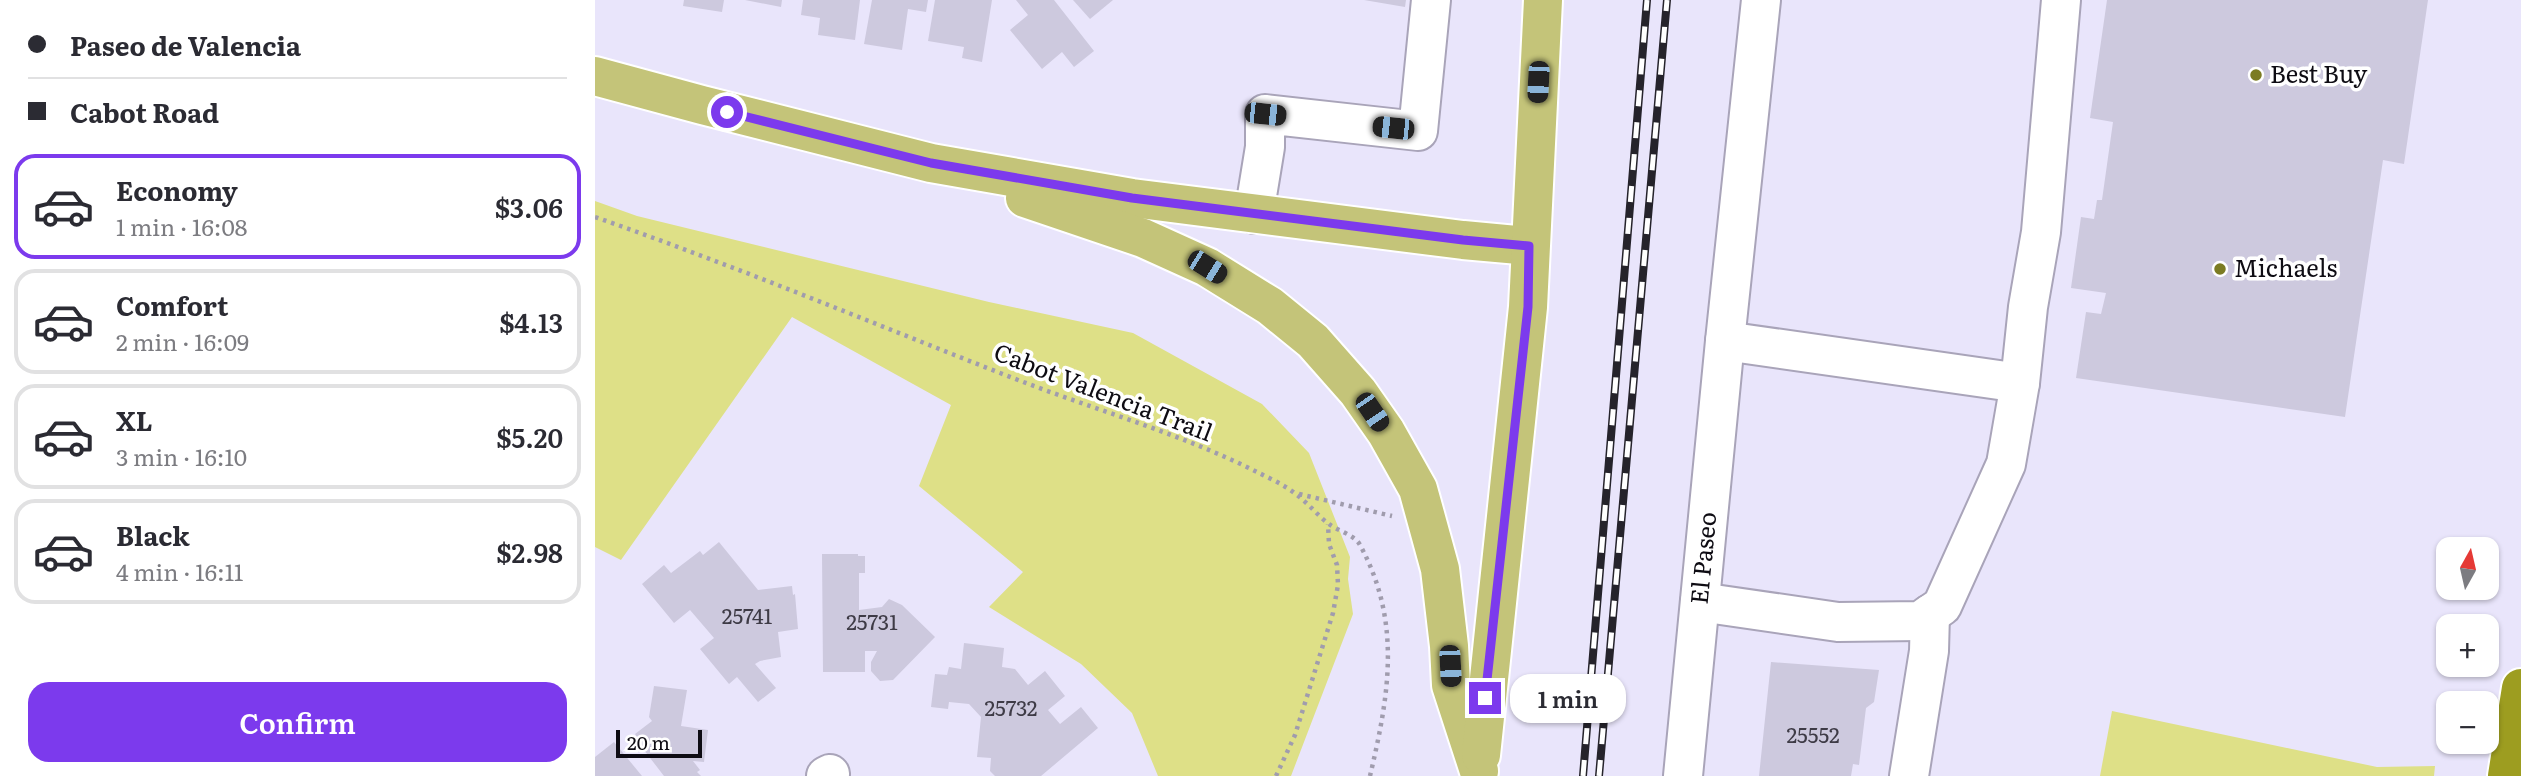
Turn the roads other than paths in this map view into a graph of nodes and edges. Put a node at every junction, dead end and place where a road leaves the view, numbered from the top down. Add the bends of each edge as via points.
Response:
1 (1431, 0) edge
2 (1543, 0) edge
3 (1761, 0) edge
4 (2061, 0) edge
5 (595, 76) edge
6 (931, 163) junction
7 (1254, 214) junction
8 (1529, 246) junction
9 (1724, 341) junction
10 (2019, 383) junction
11 (1700, 602) junction
12 (1930, 614) junction
13 (2521, 688) edge
14 (1479, 774) edge
15 (1683, 776) edge
16 (1909, 776) edge
17 (2507, 776) edge

1 - 7 street via 1418,131 1265,114 1265,147
2 - 8 main road
3 - 9 street, El Paseo
4 - 10 street via 2041,232
5 - 6 main road
6 - 7 main road
6 - 14 main road via 1143,238 1207,267 1270,306 1313,341 1358,392 1418,489 1440,569 1451,685
7 - 8 main road
8 - 14 main road via 1528,307
9 - 10 street
9 - 11 street, El Paseo
10 - 12 street via 2006,464 1942,606
11 - 12 street via 1838,622 1920,621
11 - 15 street, El Paseo
12 - 16 street via 1929,651
13 - 17 highway

